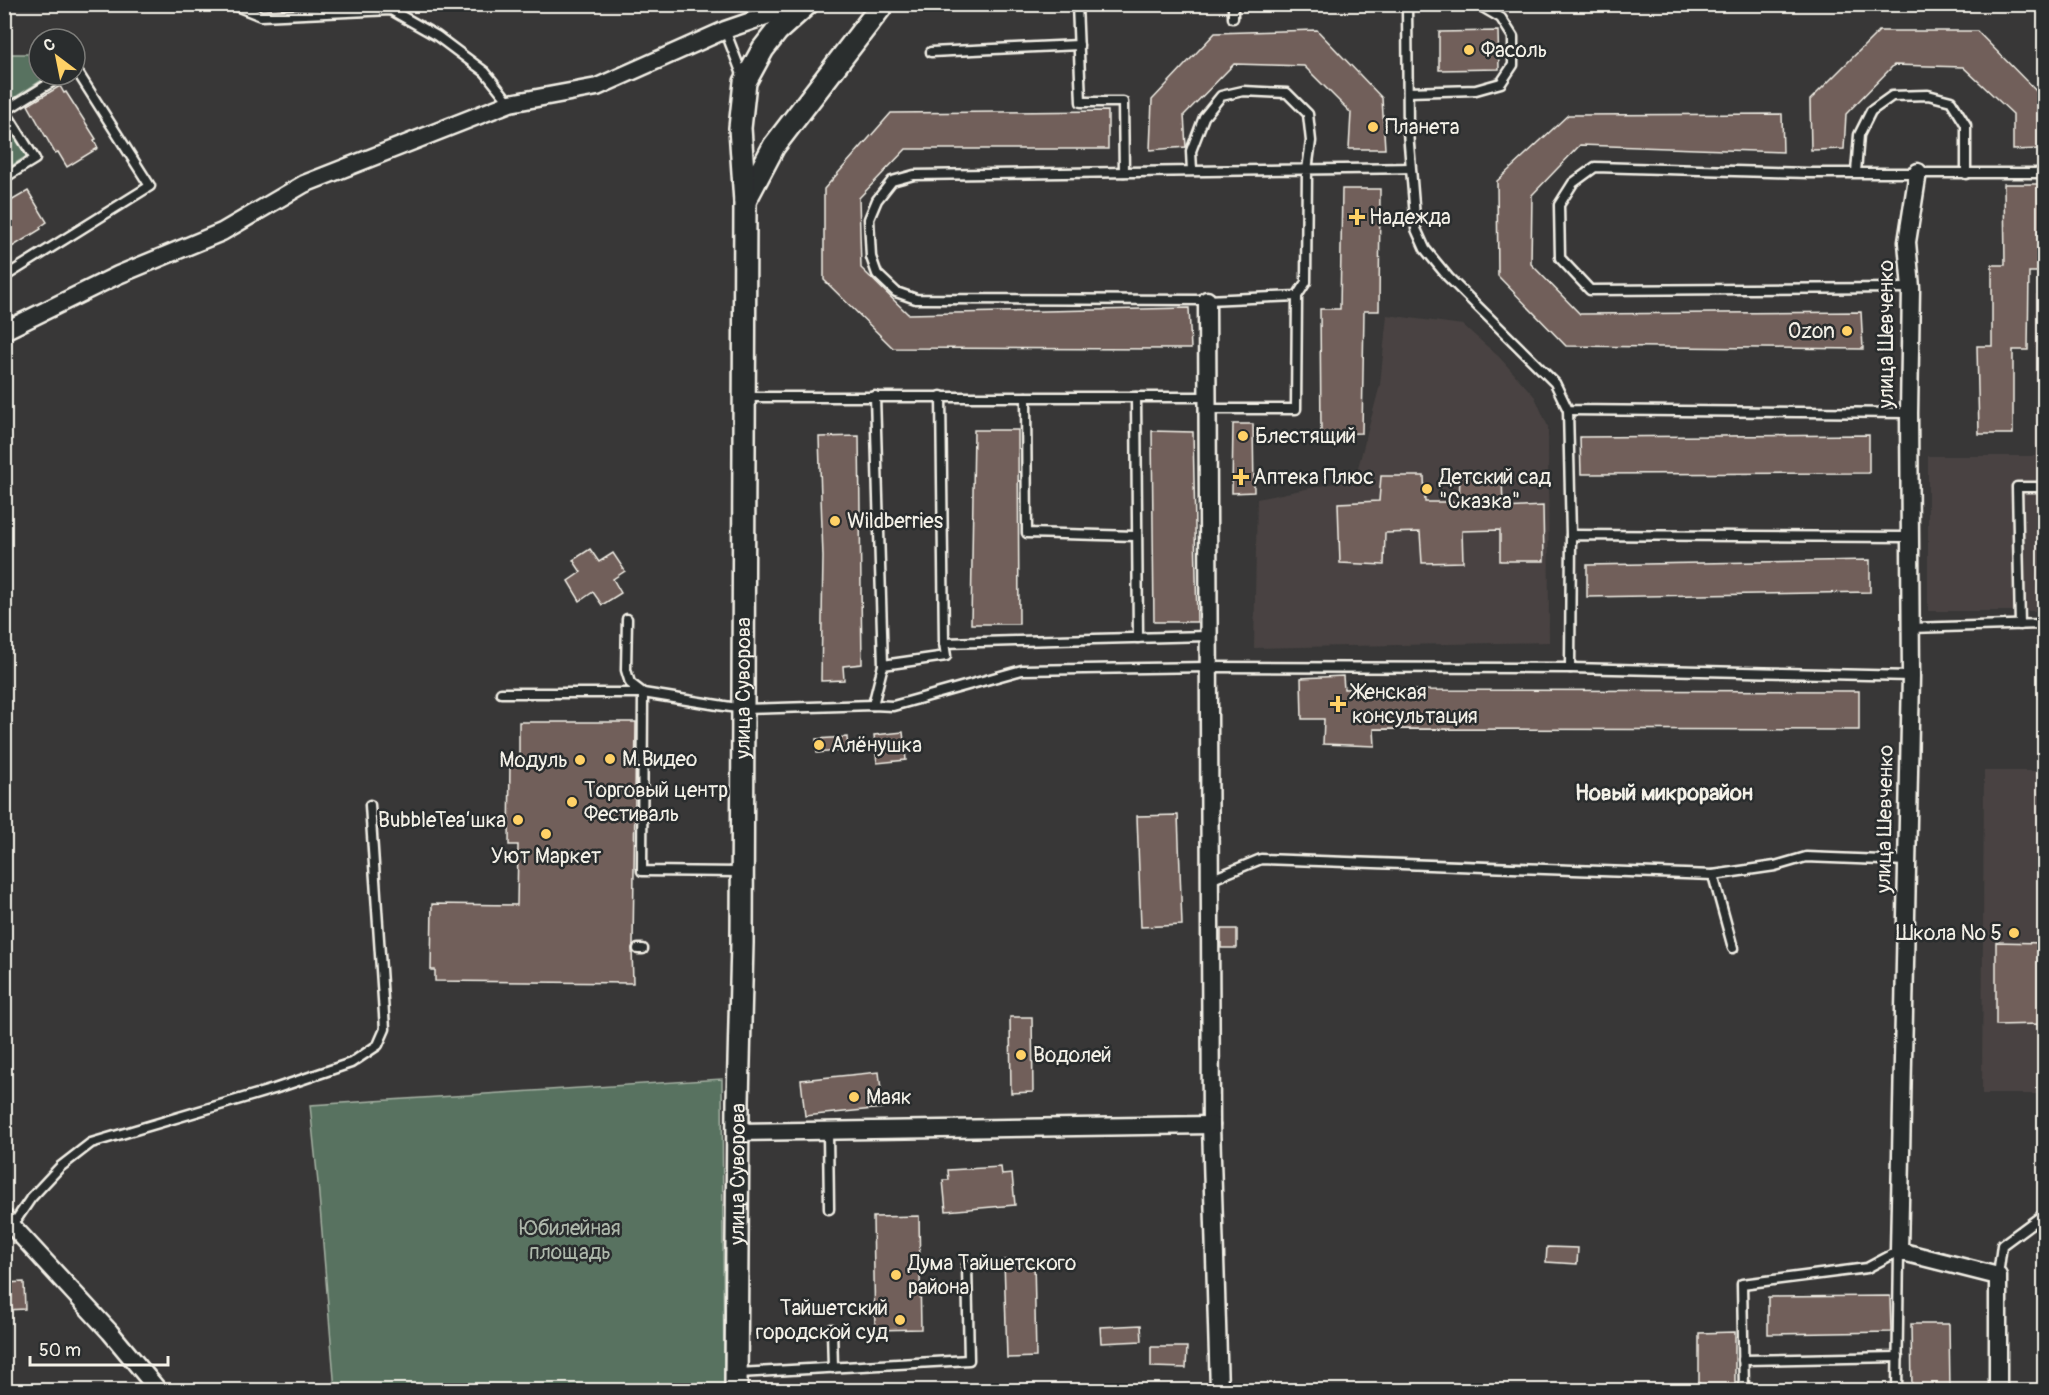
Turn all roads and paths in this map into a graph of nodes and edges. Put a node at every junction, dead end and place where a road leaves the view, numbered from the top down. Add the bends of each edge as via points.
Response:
1 (231, 4) edge
2 (801, 4) edge
3 (807, 4) edge
4 (883, 4) edge
5 (1077, 4) edge
6 (1233, 4) edge
7 (1407, 4) edge
8 (1478, 4) edge
9 (1233, 18) dead end
10 (725, 30) junction
11 (1079, 45) junction
12 (932, 52) dead end
13 (745, 82) junction
14 (44, 87) edge
15 (87, 87) edge
16 (1408, 92) junction
17 (510, 104) junction
18 (1410, 168) junction
19 (1306, 170) junction
20 (1192, 171) junction
21 (1124, 172) junction
22 (1856, 172) junction
23 (1918, 172) junction
24 (2044, 173) edge
25 (1966, 174) junction
26 (4, 178) edge
27 (745, 202) junction
28 (4, 277) edge
29 (1911, 288) junction
30 (1297, 296) junction
31 (1207, 300) junction
32 (4, 331) edge
33 (875, 396) junction
34 (941, 396) junction
35 (744, 397) junction
36 (1026, 397) junction
37 (1136, 397) junction
38 (1207, 403) junction
39 (1568, 410) junction
40 (1909, 413) junction
41 (2044, 488) edge
42 (1571, 535) junction
43 (1136, 536) junction
44 (1909, 537) junction
45 (627, 619) dead end
46 (2044, 624) edge
47 (2020, 625) junction
48 (1910, 628) junction
49 (1207, 636) junction
50 (1138, 638) junction
51 (944, 644) junction
52 (884, 665) junction
53 (1208, 667) junction
54 (1570, 668) junction
55 (1911, 676) junction
56 (501, 693) dead end
57 (643, 693) junction
58 (873, 705) junction
59 (743, 709) junction
60 (369, 805) dead end
61 (1907, 861) junction
62 (742, 872) junction
63 (1713, 875) junction
64 (1209, 881) junction
65 (1733, 948) dead end
66 (1211, 1125) junction
67 (738, 1132) junction
68 (828, 1132) junction
69 (829, 1209) dead end
70 (2044, 1214) edge
71 (7, 1224) edge
72 (1899, 1251) junction
73 (967, 1265) dead end
74 (1998, 1276) junction
75 (832, 1329) dead end
76 (1898, 1357) junction
77 (1743, 1360) junction
78 (833, 1368) junction
79 (736, 1382) edge
80 (158, 1390) edge
81 (1220, 1390) edge
82 (1744, 1390) edge
83 (1897, 1390) edge
84 (1998, 1390) edge

1 - 17 lane via 261,16 391,10 436,36 485,72
2 - 10 street
3 - 13 street via 777,31
4 - 27 street via 774,146
5 - 11 lane
6 - 9 lane
7 - 16 lane
8 - 16 lane via 1501,18 1513,37 1513,65 1501,83 1476,90
10 - 13 lane
10 - 17 street via 597,87
11 - 12 lane
11 - 21 lane via 1081,102 1123,102
13 - 27 street, улица Суворова via 740,128
14 - 26 lane via 5,111 35,159
15 - 28 lane via 150,186
16 - 18 lane
17 - 32 street via 304,184 222,232 118,275
18 - 19 lane
18 - 39 lane via 1416,229 1425,249 1555,383
19 - 20 lane
19 - 20 lane via 1311,141 1308,114 1287,93 1243,91 1221,96 1204,117 1191,151
19 - 30 lane via 1306,282
20 - 21 lane
21 - 31 lane via 915,175 892,181 869,219 871,256 877,274 896,292 916,299
22 - 23 lane
22 - 25 lane via 1858,135 1871,111 1892,96 1928,95 1951,101 1966,125
22 - 29 lane via 1595,167 1573,183 1559,205 1560,258 1590,290
23 - 25 lane
23 - 29 street, улица Шевченко via 1907,242
24 - 25 lane
27 - 35 street, улица Суворова
29 - 40 street, улица Шевченко
30 - 31 lane
30 - 38 lane via 1296,409
31 - 38 street
33 - 34 lane
33 - 35 lane
33 - 52 lane
34 - 36 lane
34 - 51 lane
35 - 59 street, улица Суворова
36 - 37 lane
36 - 43 lane via 1027,533
37 - 38 lane
37 - 43 lane
38 - 49 street
39 - 40 lane
39 - 42 lane
40 - 44 street, улица Шевченко
41 - 47 lane via 2017,488
42 - 44 lane
42 - 54 lane
43 - 50 lane
44 - 48 street, улица Шевченко
45 - 57 lane via 626,670 630,683
46 - 47 lane
47 - 48 lane
48 - 55 street, улица Шевченко
49 - 50 lane
49 - 53 street
50 - 51 lane
51 - 52 lane via 946,656
52 - 58 lane
53 - 54 lane
53 - 58 lane via 1022,670 893,706
53 - 64 street
54 - 55 lane
55 - 61 street, улица Шевченко
56 - 57 lane
57 - 59 lane
57 - 62 lane via 642,871
58 - 59 lane
59 - 62 street, улица Суворова
60 - 71 lane via 385,1029 378,1045 351,1064 91,1143 52,1175
61 - 63 lane via 1806,856 1775,866
61 - 72 street, улица Шевченко
62 - 67 street, улица Суворова
63 - 64 lane via 1261,859
63 - 65 lane
64 - 66 street
66 - 68 street
66 - 81 street
67 - 68 street
67 - 79 street, улица Суворова
68 - 69 lane
70 - 74 lane via 2002,1245
71 - 80 street via 110,1332
72 - 74 street
72 - 76 lane
72 - 77 lane via 1866,1268 1742,1284
73 - 78 lane via 969,1360
74 - 84 street
75 - 78 lane
76 - 77 lane
76 - 83 lane
77 - 82 lane
78 - 79 lane

